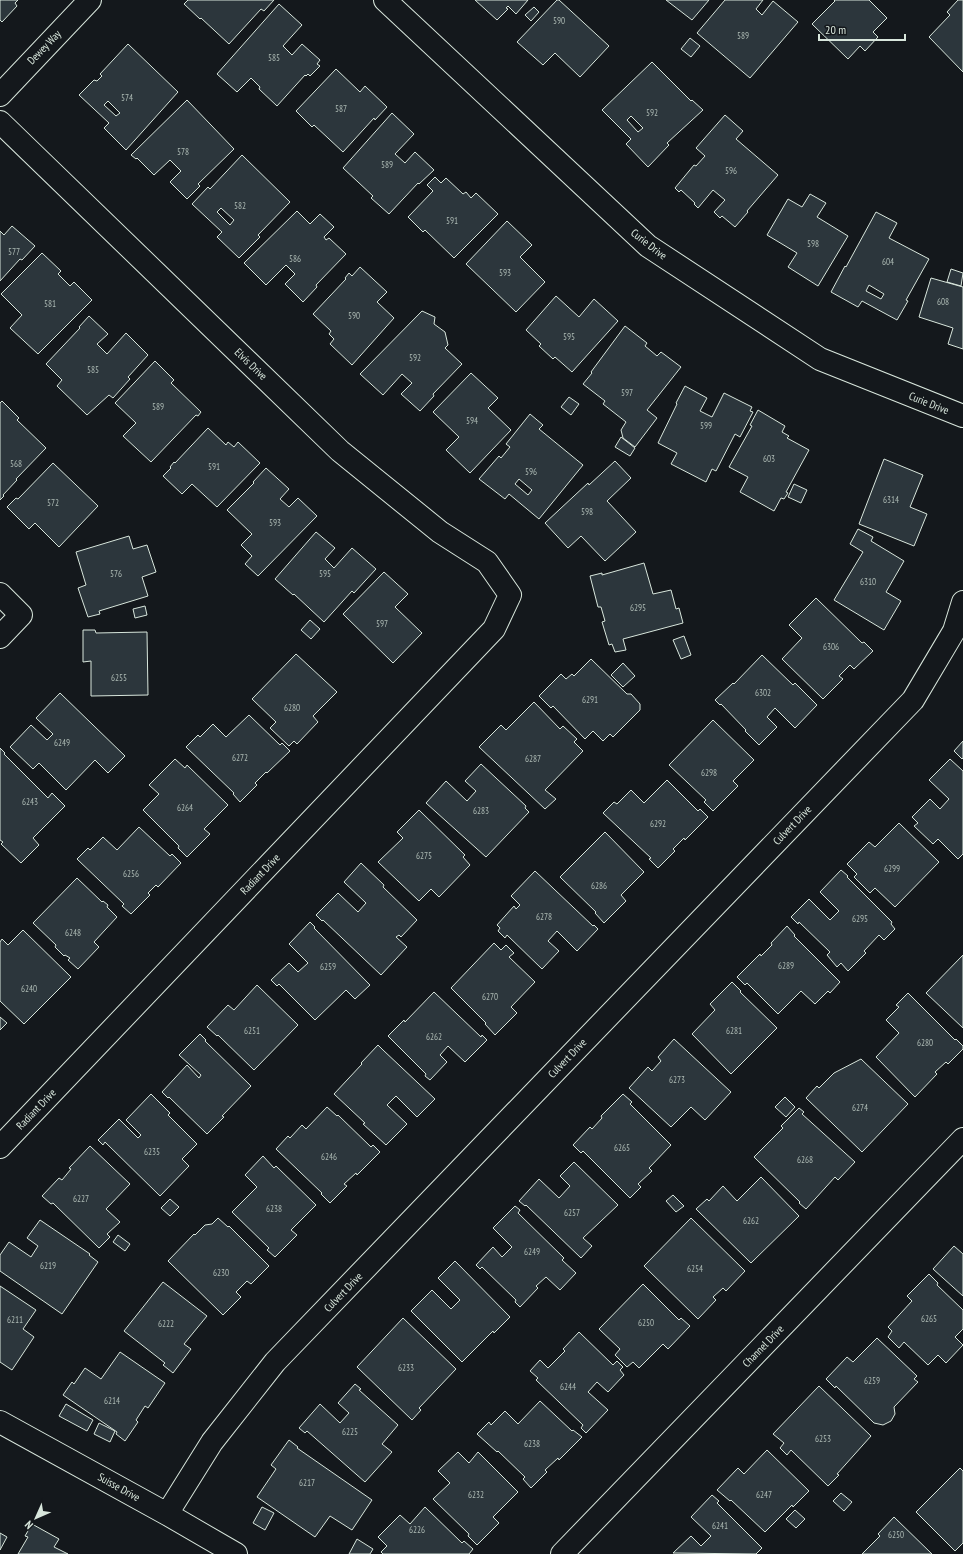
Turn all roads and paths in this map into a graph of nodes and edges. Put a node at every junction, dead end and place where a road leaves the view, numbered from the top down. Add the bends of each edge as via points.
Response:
1 (90, 0) edge
2 (385, 0) edge
3 (0, 95) edge
4 (0, 122) edge
5 (963, 416) edge
6 (0, 594) edge
7 (510, 595) joint
8 (963, 602) edge
9 (0, 638) edge
10 (963, 1139) edge
11 (0, 1147) edge
12 (0, 1422) edge
13 (167, 1514) junction
14 (236, 1554) edge
15 (562, 1554) edge

1 - 3 street, Dewey Way
2 - 5 street, Curie Drive via 648,246 820,359
4 - 7 street, Elvis Drive via 340,451 440,532 486,562
6 - 9 street via 21,615
7 - 11 street, Radiant Drive via 494,629
8 - 13 street, Culvert Drive via 954,631 913,700 275,1362 212,1442
10 - 15 street, Channel Drive
12 - 13 street, Suisse Drive
13 - 14 street, Suisse Drive

